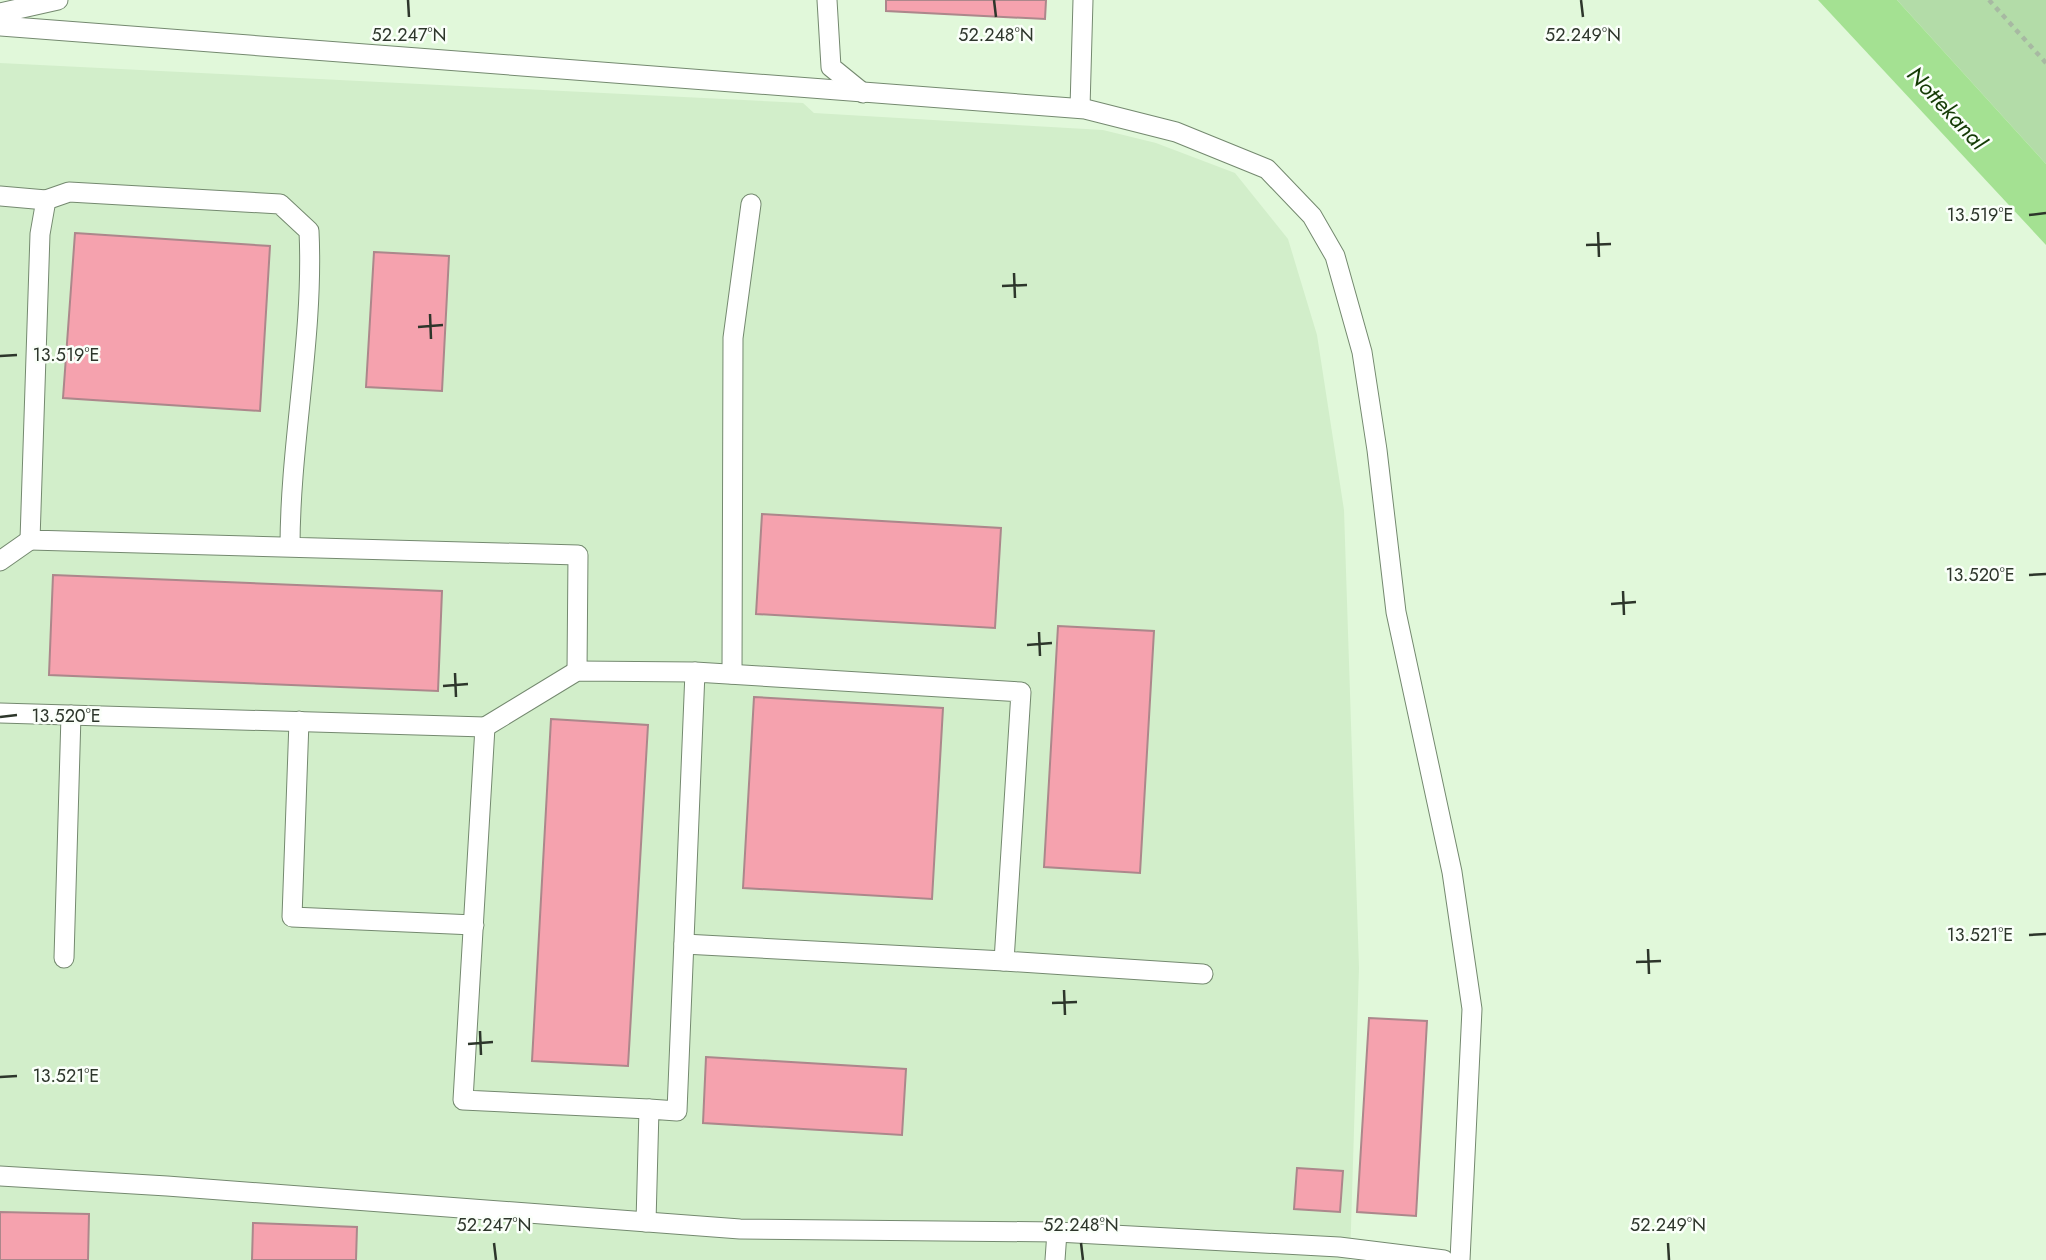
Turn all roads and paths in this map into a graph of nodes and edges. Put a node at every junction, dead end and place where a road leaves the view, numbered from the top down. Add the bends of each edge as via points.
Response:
1 (58, 0) edge
2 (827, 0) edge
3 (1083, 0) edge
4 (1989, 0) edge
5 (0, 13) edge
6 (0, 26) edge
7 (2046, 63) edge
8 (863, 93) junction
9 (1080, 108) junction
10 (0, 197) edge
11 (46, 200) junction
12 (751, 204) dead end
13 (30, 540) junction
14 (290, 547) junction
15 (0, 561) edge
16 (577, 671) junction
17 (695, 672) junction
18 (732, 674) junction
19 (0, 713) edge
20 (71, 715) junction
21 (299, 721) junction
22 (485, 727) junction
23 (474, 925) junction
24 (684, 944) junction
25 (64, 958) dead end
26 (1004, 961) junction
27 (1203, 974) dead end
28 (649, 1109) junction
29 (0, 1176) edge
30 (646, 1222) junction
31 (1057, 1232) junction
32 (1055, 1260) edge
33 (1444, 1260) edge
34 (1460, 1260) edge

1 - 5 lane
2 - 8 lane via 831,67
3 - 9 lane
4 - 7 path
6 - 8 lane
8 - 9 lane
9 - 34 lane via 1176,132 1268,169 1312,216 1335,256 1362,352 1396,612 1452,872 1472,1009
10 - 11 lane
11 - 13 lane via 40,234
11 - 14 lane via 69,192 280,204 309,231 311,269 290,497
12 - 18 lane via 733,338
13 - 14 lane
13 - 15 lane
14 - 16 lane via 578,555
16 - 17 lane
16 - 22 lane
17 - 18 lane
17 - 24 lane
18 - 26 lane via 1021,692
19 - 20 lane
20 - 21 lane
20 - 25 lane
21 - 22 lane
21 - 23 lane via 292,917
22 - 23 lane
23 - 28 lane via 463,1100
24 - 26 lane
24 - 28 lane via 677,1111
26 - 27 lane
28 - 30 lane
29 - 30 lane
30 - 31 lane via 740,1229
31 - 32 lane
31 - 33 lane via 1339,1247

